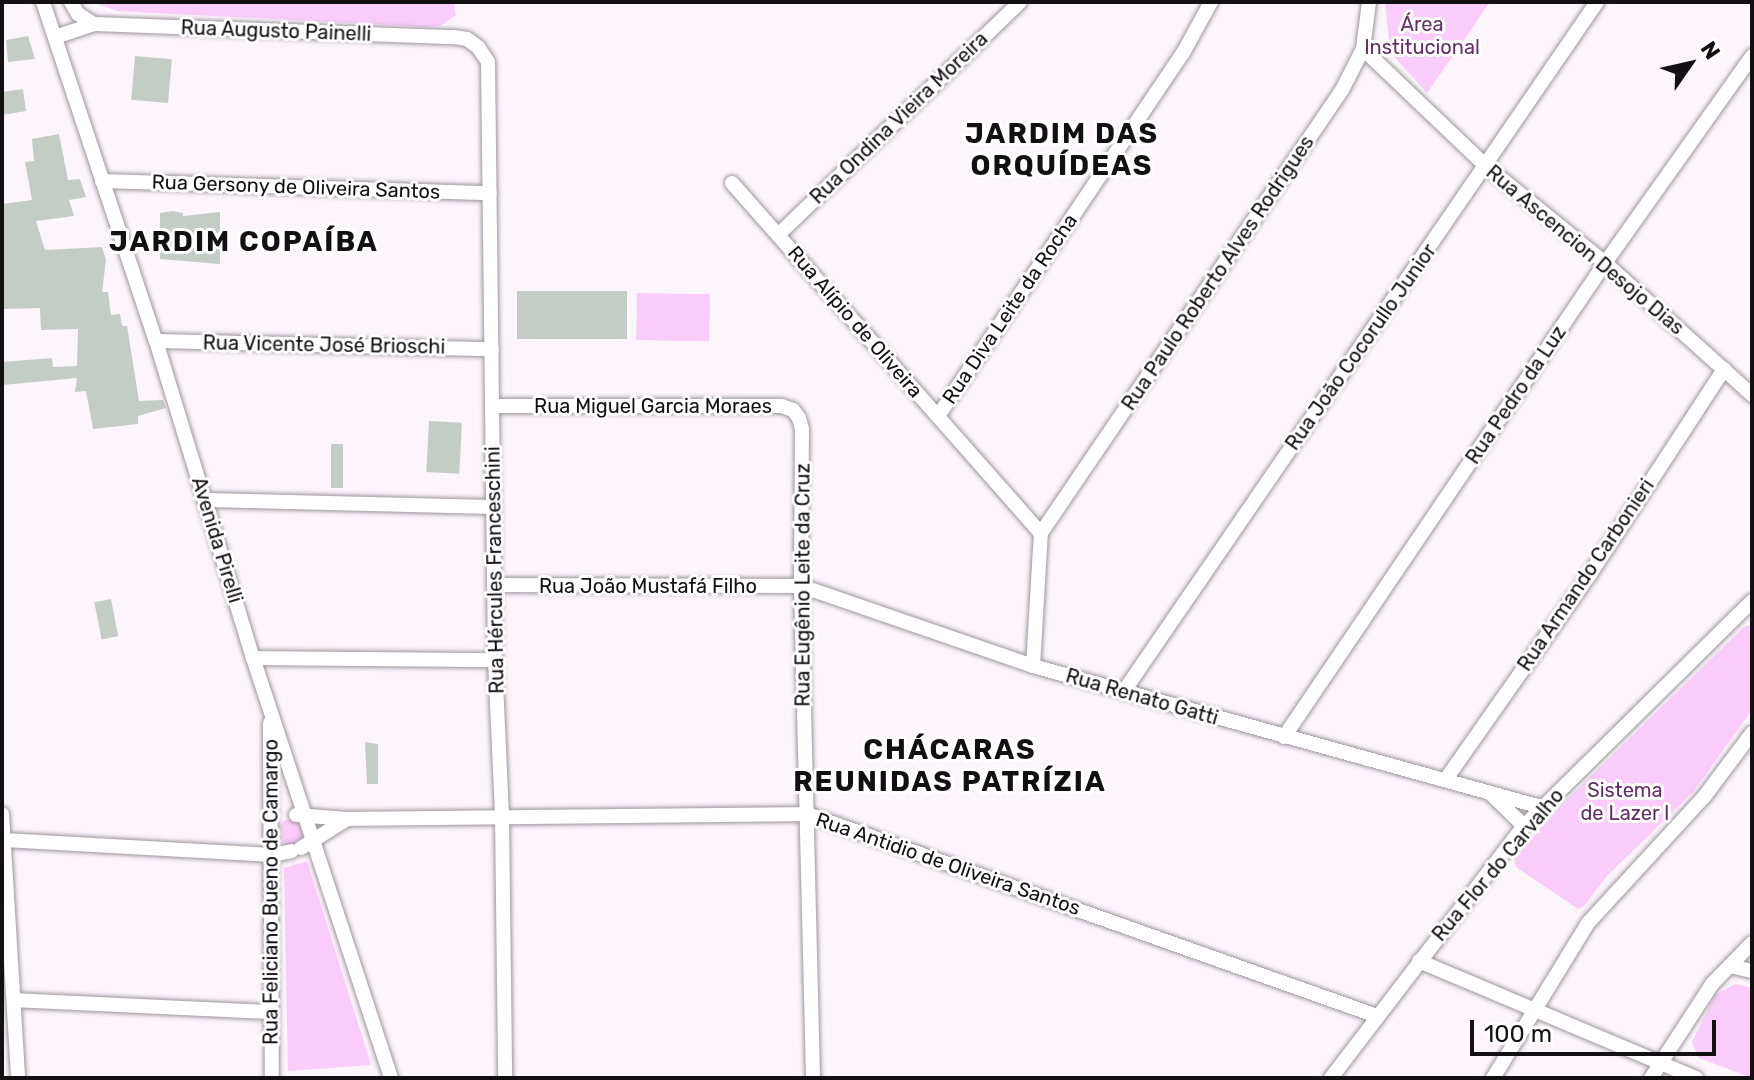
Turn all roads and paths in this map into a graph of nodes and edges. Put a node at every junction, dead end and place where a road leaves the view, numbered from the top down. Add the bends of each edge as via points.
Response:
1 (43, 2) edge
2 (71, 2) edge
3 (1020, 2) edge
4 (1211, 2) edge
5 (1369, 2) edge
6 (1597, 2) edge
7 (94, 24) junction
8 (55, 37) junction
9 (1363, 49) junction
10 (1752, 56) edge
11 (488, 62) joint
12 (1486, 166) junction
13 (102, 181) junction
14 (732, 183) dead end
15 (490, 193) junction
16 (778, 235) junction
17 (1605, 263) junction
18 (156, 341) junction
19 (492, 349) junction
20 (1724, 369) junction
21 (1752, 395) edge
22 (492, 406) junction
23 (938, 416) junction
24 (802, 429) joint
25 (205, 500) junction
26 (494, 507) junction
27 (1041, 533) junction
28 (495, 585) junction
29 (801, 586) junction
30 (1752, 601) edge
31 (253, 658) junction
32 (495, 660) junction
33 (1033, 666) junction
34 (1124, 691) junction
35 (270, 707) junction
36 (1752, 733) edge
37 (1284, 737) junction
38 (1446, 779) junction
39 (1488, 791) junction
40 (1541, 807) junction
41 (2, 814) edge
42 (807, 814) junction
43 (502, 817) junction
44 (347, 819) junction
45 (1524, 826) junction
46 (273, 833) junction
47 (302, 833) junction
48 (4, 840) junction
49 (273, 855) junction
50 (6, 939) edge
51 (1752, 943) edge
52 (1419, 961) junction
53 (1730, 966) junction
54 (1752, 971) edge
55 (14, 1000) junction
56 (272, 1012) junction
57 (1537, 1012) junction
58 (1377, 1016) junction
59 (1660, 1064) junction
60 (18, 1078) edge
61 (272, 1078) edge
62 (391, 1078) edge
63 (505, 1078) edge
64 (813, 1078) edge
65 (1331, 1078) edge
66 (1493, 1078) edge
67 (1651, 1078) edge
68 (1696, 1078) edge

1 - 8 street, Avenida Pirelli
2 - 7 street
3 - 16 street, Rua Ondina Vieira Moreira
4 - 23 street, Rua Diva Leite da Rocha via 1183,53
5 - 9 street, Rua Paulo Roberto Alves Rodrigues
6 - 12 street, Rua João Cocorullo Junior
7 - 8 street, Rua Augusto Painelli
7 - 11 street, Rua Augusto Painelli via 454,37 478,47
8 - 13 street, Avenida Pirelli
9 - 12 street, Rua Ascencion Desojo Dias
9 - 27 street, Rua Paulo Roberto Alves Rodrigues via 1333,103
10 - 17 street, Rua Pedro da Luz
11 - 15 street, Rua Hércules Franceschini
12 - 17 street, Rua Ascencion Desojo Dias
12 - 34 street, Rua João Cocorullo Junior
13 - 15 street, Rua Gersony de Oliveira Santos
13 - 18 street, Avenida Pirelli
14 - 16 street, Rua Alípio de Oliveira
15 - 19 street, Rua Hércules Franceschini
16 - 23 street, Rua Alípio de Oliveira
17 - 20 street, Rua Ascencion Desojo Dias
17 - 37 street, Rua Pedro da Luz
18 - 19 street, Rua Vicente José Brioschi
18 - 25 street, Avenida Pirelli
19 - 22 street, Rua Hércules Franceschini
20 - 21 street, Rua Ascencion Desojo Dias
20 - 38 street, Rua Armando Carbonieri via 1590,574
22 - 24 street, Rua Miguel Garcia Moraes via 782,406 793,410
22 - 26 street, Rua Hércules Franceschini
23 - 27 street, Rua Alípio de Oliveira
24 - 29 street, Rua Eugênio Leite da Cruz
25 - 26 street
25 - 31 street, Avenida Pirelli
26 - 28 street, Rua Hércules Franceschini
27 - 33 street
28 - 29 street, Rua João Mustafá Filho
28 - 32 street, Rua Hércules Franceschini
29 - 33 street, Rua Renato Gatti
29 - 42 street, Rua Eugênio Leite da Cruz
30 - 40 street, Rua Flor do Carvalho
31 - 32 street
31 - 35 street, Avenida Pirelli
32 - 43 street, Rua Hércules Franceschini
33 - 34 street, Rua Renato Gatti
34 - 37 street, Rua Renato Gatti
35 - 46 street, Rua Feliciano Bueno de Camargo
35 - 47 street, Avenida Pirelli
36 - 57 street via 1704,797 1588,923
37 - 38 street, Rua Renato Gatti
38 - 39 street, Rua Renato Gatti
39 - 40 street, Rua Renato Gatti
39 - 45 street, Rua Renato Gatti
40 - 45 street, Rua Flor do Carvalho
41 - 48 street
42 - 43 street, Rua Antidio de Oliveira Santos
42 - 58 street, Rua Antidio de Oliveira Santos
42 - 64 street, Rua Eugênio Leite da Cruz
43 - 44 street, Rua Antidio de Oliveira Santos
43 - 63 street, Rua Hércules Franceschini
44 - 47 street
44 - 47 street, Rua Antidio de Oliveira Santos
45 - 52 street, Rua Flor do Carvalho
46 - 47 street via 283,849
46 - 47 street via 282,817
46 - 49 street, Rua Feliciano Bueno de Camargo
47 - 49 street
47 - 62 street, Avenida Pirelli
48 - 49 street
48 - 50 street
49 - 56 street, Rua Feliciano Bueno de Camargo
50 - 55 street
51 - 53 street
52 - 57 street
52 - 58 street, Rua Flor do Carvalho
53 - 54 street
53 - 59 street via 1712,984
55 - 56 street
55 - 60 street
56 - 61 street, Rua Feliciano Bueno de Camargo
57 - 59 street
57 - 66 street
58 - 65 street, Rua Flor do Carvalho
59 - 67 street
59 - 68 street

